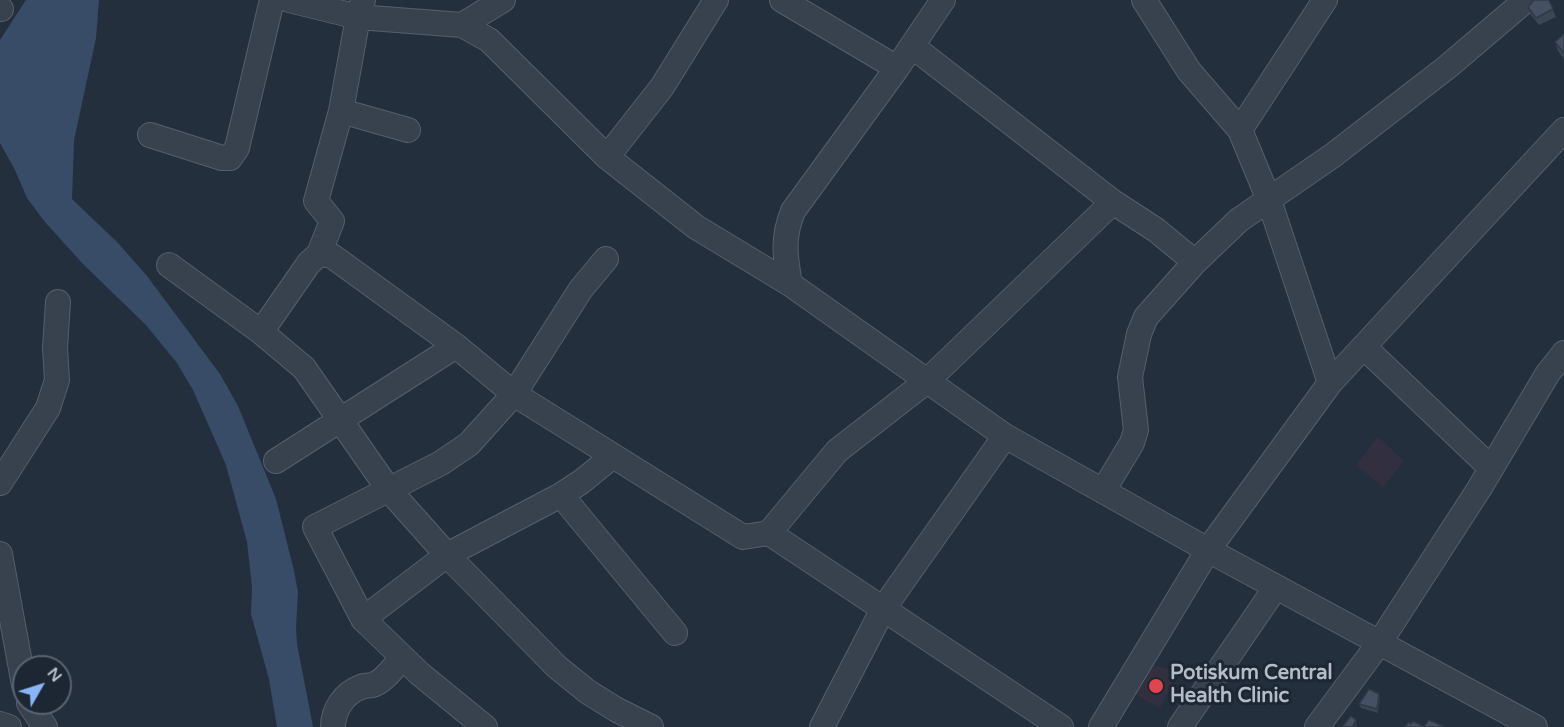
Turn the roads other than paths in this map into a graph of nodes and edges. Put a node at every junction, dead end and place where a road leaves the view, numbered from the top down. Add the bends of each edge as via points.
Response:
1 (272, 0) edge
2 (289, 0) edge
3 (716, 0) edge
4 (782, 0) edge
5 (943, 0) edge
6 (1144, 0) edge
7 (1325, 0) edge
8 (1526, 0) edge
9 (491, 3) edge
10 (360, 8) edge
11 (462, 25) junction
12 (912, 46) junction
13 (897, 68) junction
14 (341, 111) junction
15 (408, 130) dead end
16 (1240, 130) junction
17 (1564, 130) edge
18 (150, 135) dead end
19 (607, 156) junction
20 (1269, 200) junction
21 (1113, 202) junction
22 (319, 254) junction
23 (606, 260) dead end
24 (1195, 262) junction
25 (169, 265) dead end
26 (790, 284) junction
27 (58, 302) dead end
28 (261, 332) junction
29 (456, 346) junction
30 (1364, 347) junction
31 (1564, 353) edge
32 (927, 381) junction
33 (1330, 383) junction
34 (514, 394) junction
35 (340, 420) junction
36 (1005, 436) junction
37 (613, 456) junction
38 (276, 461) dead end
39 (1491, 468) junction
40 (0, 483) edge
41 (389, 490) junction
42 (1103, 490) junction
43 (561, 495) junction
44 (769, 533) junction
45 (1208, 550) junction
46 (0, 554) edge
47 (447, 555) junction
48 (1276, 586) junction
49 (883, 609) junction
50 (363, 619) junction
51 (675, 633) dead end
52 (1380, 642) junction
53 (0, 652) edge
54 (19, 655) edge
55 (402, 657) junction
56 (12, 674) edge
57 (0, 724) edge
58 (9, 727) edge
59 (333, 727) edge
60 (485, 727) edge
61 (651, 727) edge
62 (822, 727) edge
63 (1060, 727) edge
64 (1101, 727) edge
65 (1180, 727) edge
66 (1317, 727) edge
67 (1534, 727) edge

1 - 18 street via 237,148 230,158
2 - 10 street
3 - 19 street via 662,87
4 - 13 street
5 - 12 street
6 - 16 street via 1189,71
7 - 16 street
8 - 20 street via 1446,68
9 - 11 street
10 - 11 street
10 - 14 street
11 - 19 street via 489,40
12 - 13 street
12 - 21 street
13 - 26 street via 793,211 784,249
14 - 15 street
14 - 22 street via 316,201 332,221
16 - 20 street
17 - 30 street
19 - 26 street via 696,227
20 - 24 street via 1239,220
20 - 33 street
21 - 24 street
21 - 32 street
22 - 28 street via 309,262
22 - 29 street via 332,256
23 - 34 street via 580,290
24 - 42 street via 1146,317 1138,333 1130,377 1137,430
25 - 28 street
26 - 32 street
27 - 40 street via 57,380 48,408
28 - 35 street via 304,368
29 - 34 street
29 - 35 street
30 - 33 street
30 - 39 street
31 - 39 street
32 - 36 street
32 - 44 street via 837,451
33 - 45 street
34 - 37 street
34 - 41 street via 469,444
35 - 38 street
35 - 41 street
36 - 42 street
36 - 49 street
37 - 43 street
37 - 44 street via 743,537
39 - 52 street
41 - 47 street
41 - 50 street via 315,527
42 - 45 street
43 - 47 street
43 - 51 street
44 - 49 street
45 - 48 street
45 - 64 street
46 - 54 street
47 - 50 street
47 - 61 street via 557,667 588,692
48 - 52 street
48 - 65 street
49 - 62 street
49 - 63 street
50 - 55 street
52 - 66 street
52 - 67 street
53 - 56 street
55 - 59 street via 376,684 360,687 342,699 333,717
55 - 60 street
57 - 58 street

